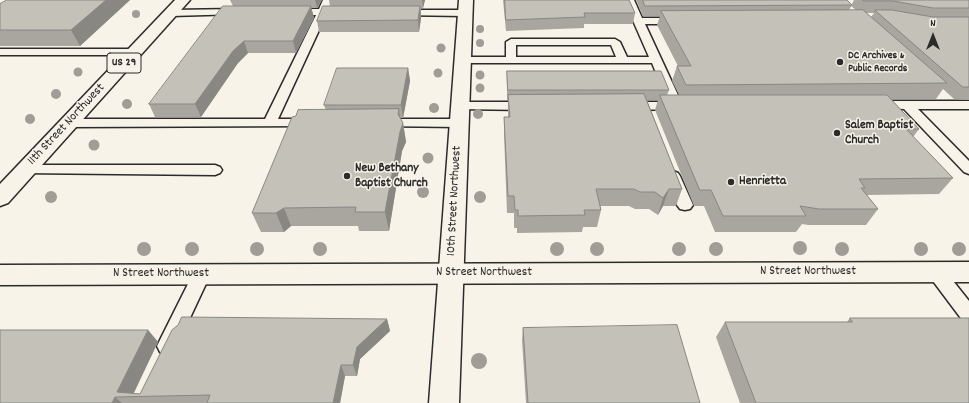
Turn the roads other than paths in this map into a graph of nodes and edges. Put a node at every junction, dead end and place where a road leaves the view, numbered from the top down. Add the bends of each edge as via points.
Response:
1 (182, 0) edge
2 (328, 0) edge
3 (629, 0) edge
4 (466, 6) edge
5 (171, 12) junction
6 (251, 12) edge
7 (283, 12) edge
8 (323, 12) junction
9 (346, 12) edge
10 (393, 13) edge
11 (638, 21) junction
12 (686, 21) edge
13 (0, 52) edge
14 (134, 52) junction
15 (462, 60) junction
16 (511, 60) junction
17 (622, 60) junction
18 (656, 60) junction
19 (939, 94) edge
20 (867, 105) edge
21 (907, 105) junction
22 (951, 105) junction
23 (969, 105) edge
24 (539, 106) edge
25 (615, 106) edge
26 (646, 106) junction
27 (676, 106) junction
28 (692, 106) edge
29 (460, 114) junction
30 (651, 120) edge
31 (69, 123) junction
32 (270, 123) junction
33 (325, 123) edge
34 (371, 123) edge
35 (668, 163) edge
36 (969, 169) edge
37 (25, 170) junction
38 (216, 170) dead end
39 (0, 198) edge
40 (685, 205) dead end
41 (936, 272) junction
42 (969, 272) edge
43 (202, 274) junction
44 (451, 274) junction
45 (0, 275) edge
46 (969, 315) edge
47 (161, 360) edge
48 (444, 403) edge

1 - 5 main road, 11th Street Northwest / US 29
2 - 8 lane
3 - 11 lane
4 - 10 lane
4 - 15 main road, 10th Street Northwest
5 - 6 lane
5 - 14 main road, 11th Street Northwest / US 29
7 - 8 lane
8 - 9 lane
8 - 32 lane
11 - 12 lane
11 - 18 lane
13 - 14 lane
14 - 31 main road, 11th Street Northwest / US 29
15 - 16 lane
15 - 29 main road, 10th Street Northwest
16 - 17 lane
16 - 17 lane via 511,42 615,42
17 - 18 lane
18 - 27 lane
19 - 22 lane
20 - 21 lane
21 - 22 lane
21 - 36 lane
22 - 23 lane
24 - 29 lane
25 - 26 lane
26 - 27 lane
26 - 30 lane
27 - 28 lane
29 - 34 lane
29 - 44 main road, 10th Street Northwest
31 - 32 lane
31 - 37 main road, 11th Street Northwest / US 29
32 - 33 lane
35 - 40 lane
37 - 38 lane
37 - 39 main road, 11th Street Northwest / US 29
41 - 42 main road, N Street Northwest
41 - 44 main road, N Street Northwest
41 - 46 lane
43 - 44 main road, N Street Northwest
43 - 45 main road, N Street Northwest
43 - 47 lane
44 - 48 main road, 10th Street Northwest

